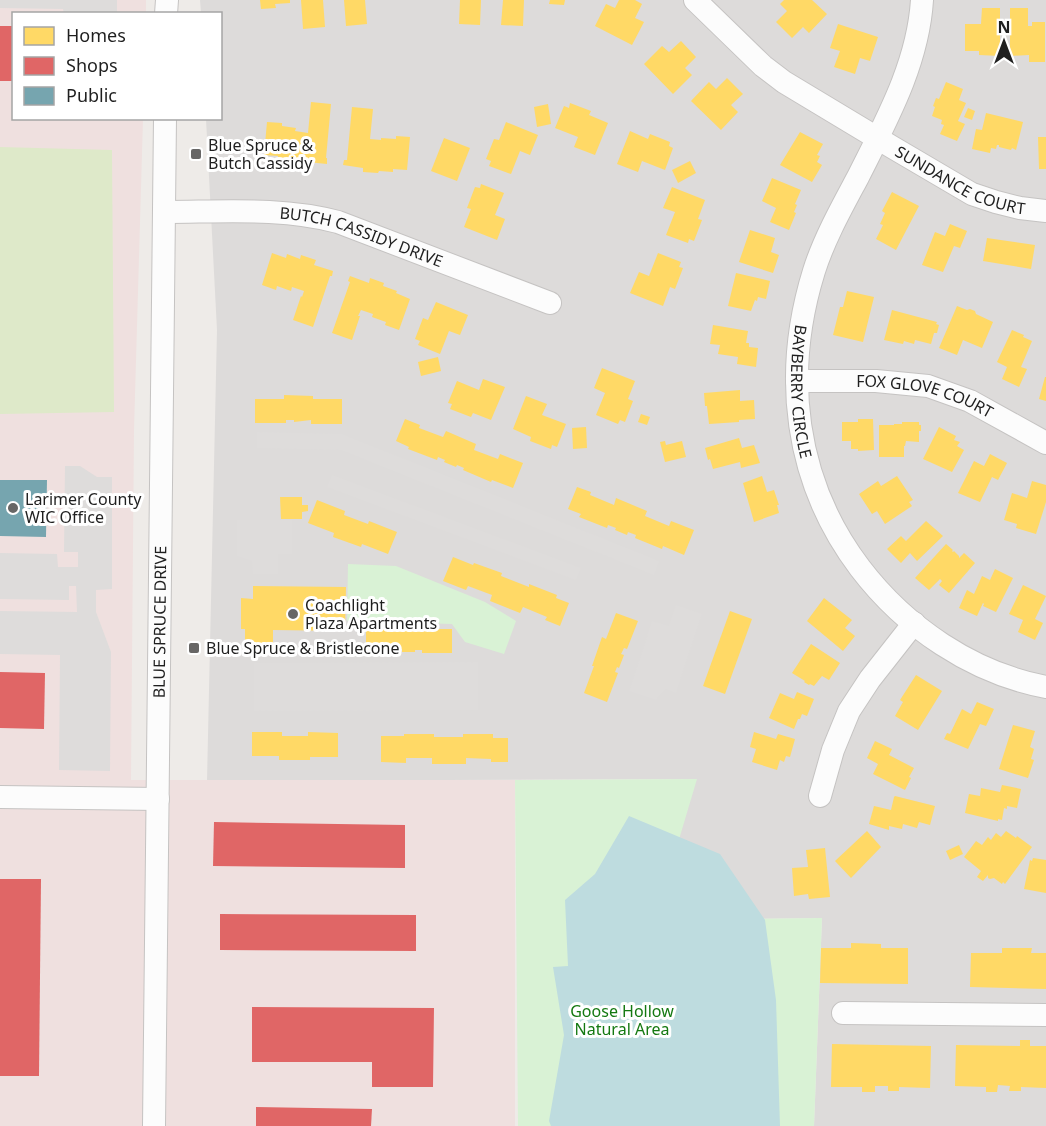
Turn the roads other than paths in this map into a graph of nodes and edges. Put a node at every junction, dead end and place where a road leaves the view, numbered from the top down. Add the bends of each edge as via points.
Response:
1 (695, 0) edge
2 (922, 0) edge
3 (165, 120) edge
4 (878, 139) junction
5 (1046, 211) edge
6 (164, 212) junction
7 (550, 303) dead end
8 (797, 381) junction
9 (1046, 443) edge
10 (914, 623) junction
11 (1046, 687) edge
12 (820, 796) dead end
13 (0, 797) edge
14 (158, 799) junction
15 (843, 1013) dead end
16 (1046, 1016) edge
17 (154, 1126) edge

1 - 4 street, SUNDANCE COURT via 784,82
2 - 4 street, BAYBERRY CIRCLE via 914,51
3 - 6 street, BLUE SPRUCE DRIVE
4 - 5 street, SUNDANCE COURT via 972,194
4 - 8 street, BAYBERRY CIRCLE via 815,269 804,307
6 - 7 street, BUTCH CASSIDY DRIVE via 281,212 319,217
6 - 14 street, BLUE SPRUCE DRIVE
8 - 9 street, FOX GLOVE COURT via 876,381 928,386 969,400
8 - 10 street, BAYBERRY CIRCLE via 801,433 812,478 827,515 846,550 870,581
10 - 11 street, BAYBERRY CIRCLE via 971,661 1007,677
10 - 12 street via 849,711
13 - 14 street
14 - 17 street, BLUE SPRUCE DRIVE
15 - 16 street

